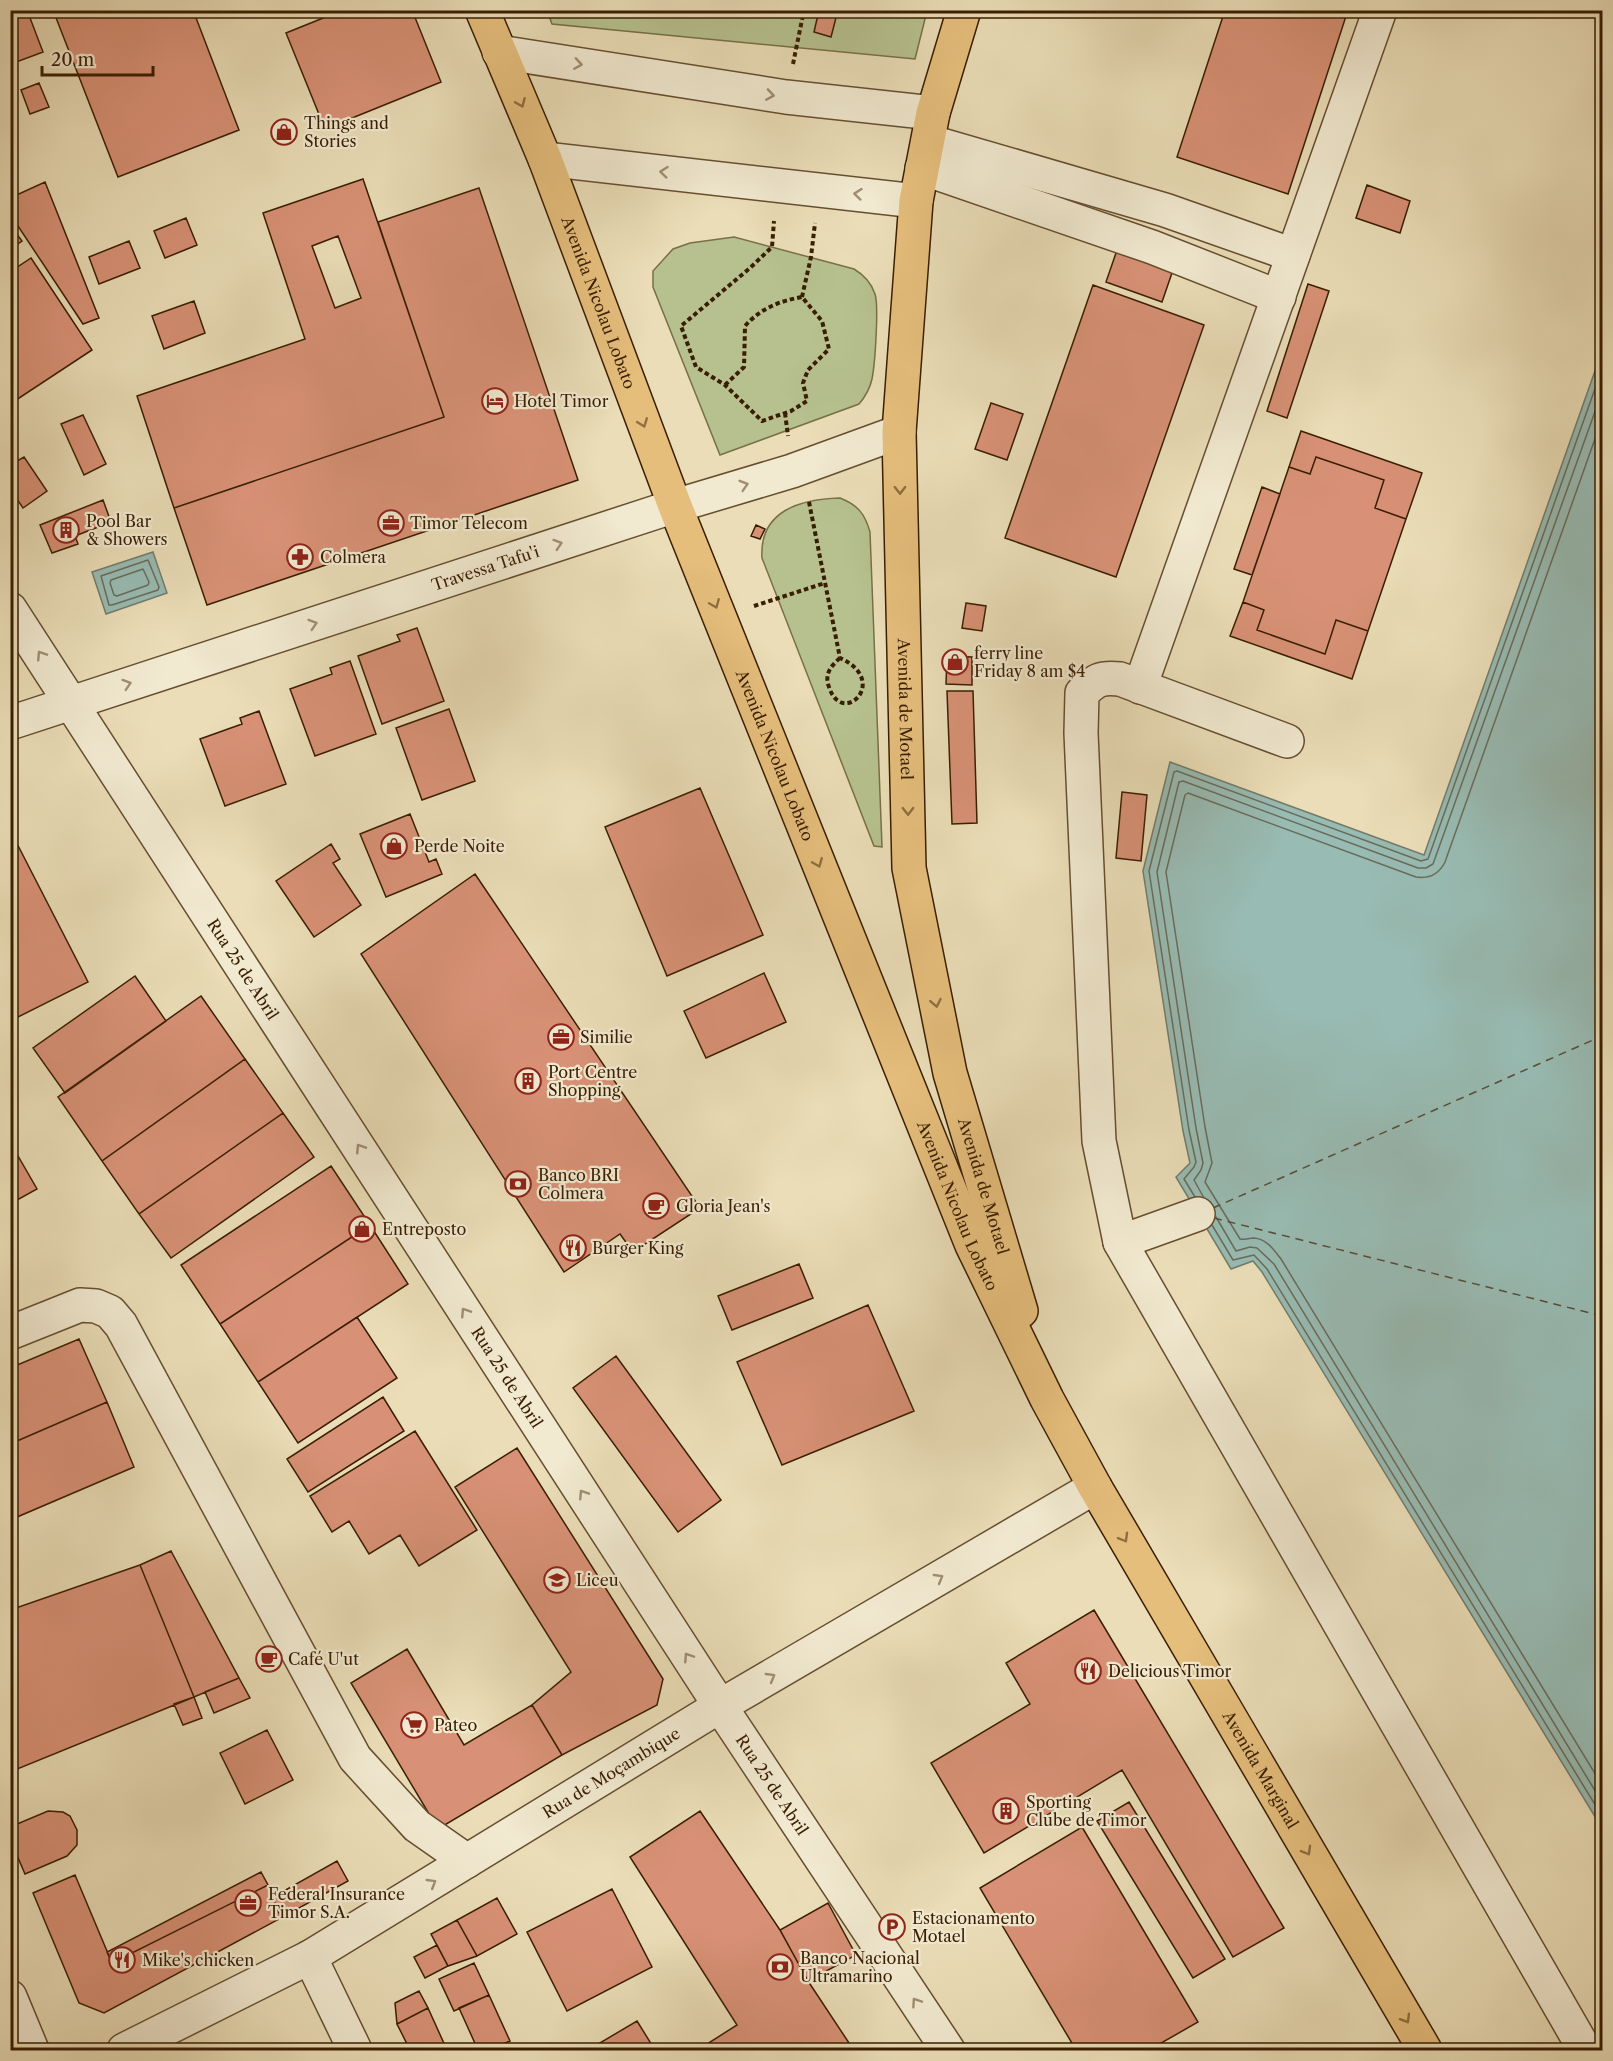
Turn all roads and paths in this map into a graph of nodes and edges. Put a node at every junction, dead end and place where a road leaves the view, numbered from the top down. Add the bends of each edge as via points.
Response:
1 (482, 10) edge
2 (804, 10) edge
3 (964, 10) edge
4 (1380, 10) edge
5 (499, 52) junction
6 (786, 97) junction
7 (928, 141) junction
8 (545, 159) junction
9 (778, 185) junction
10 (819, 190) junction
11 (916, 201) junction
12 (1293, 255) junction
13 (802, 297) junction
14 (1279, 297) junction
15 (725, 385) junction
16 (785, 413) junction
17 (899, 432) junction
18 (792, 471) junction
19 (675, 506) junction
20 (825, 583) junction
21 (10, 609) edge
22 (721, 619) junction
23 (840, 658) junction
24 (1140, 687) junction
25 (72, 702) junction
26 (10, 723) edge
27 (1287, 741) dead end
28 (1198, 1214) dead end
29 (1120, 1242) junction
30 (10, 1333) edge
31 (1047, 1399) junction
32 (1095, 1487) junction
33 (720, 1707) junction
34 (467, 1861) junction
35 (310, 1957) junction
36 (10, 1997) edge
37 (32, 2050) edge
38 (124, 2050) edge
39 (355, 2050) edge
40 (948, 2050) edge
41 (1425, 2050) edge
42 (1585, 2050) edge

1 - 5 main road, Avenida Nicolau Lobato
2 - 6 path
3 - 7 main road, Avenida de Motael
4 - 12 street
5 -> 6 street
5 -> 8 main road, Avenida Nicolau Lobato
6 - 7 street
7 - 11 main road, Avenida de Motael
7 - 12 street via 1165,210
7 - 14 street via 1152,247
9 -> 8 street
8 -> 19 main road, Avenida Nicolau Lobato
9 - 10 street
9 - 15 path via 772,247 681,326 696,367
11 -> 10 street
10 - 13 path
11 - 17 main road, Avenida de Motael
12 - 14 street
13 - 15 path via 767,308 745,326 744,367
13 - 16 path via 822,321 830,349 808,370 803,383 807,401
14 - 24 street
15 - 16 path via 762,421
16 - 18 path
17 - 18 street, Travessa Tafu'i
17 -> 31 main road, Avenida de Motael via 909,868 950,1073
19 -> 18 street, Travessa Tafu'i
18 - 20 path via 809,503
19 -> 22 main road, Avenida Nicolau Lobato
25 -> 19 street, Travessa Tafu'i
20 - 22 path
20 - 23 path
25 -> 21 street, Rua 25 de Abril
22 -> 31 main road, Avenida Nicolau Lobato via 972,1245
23 - 23 path via 851,663 862,680 861,692 850,704 835,698 829,687 830,668
24 - 27 street
24 - 29 street via 1105,677 1082,693 1099,1140
25 - 26 street, Travessa Tafu'i
33 -> 25 street, Rua 25 de Abril
28 - 29 street
29 - 42 street
30 - 34 street via 80,1305 110,1312 121,1325 354,1758 417,1826
31 - 32 main road, Avenida Nicolau Lobato
33 -> 32 street, Rua de Moçambique
32 -> 41 main road, Avenida Marginal
33 - 34 street, Rua de Moçambique
40 -> 33 street, Rua 25 de Abril
35 -> 34 street, Rua de Moçambique
35 - 38 street, Rua de Moçambique
35 - 39 street
36 - 37 street

